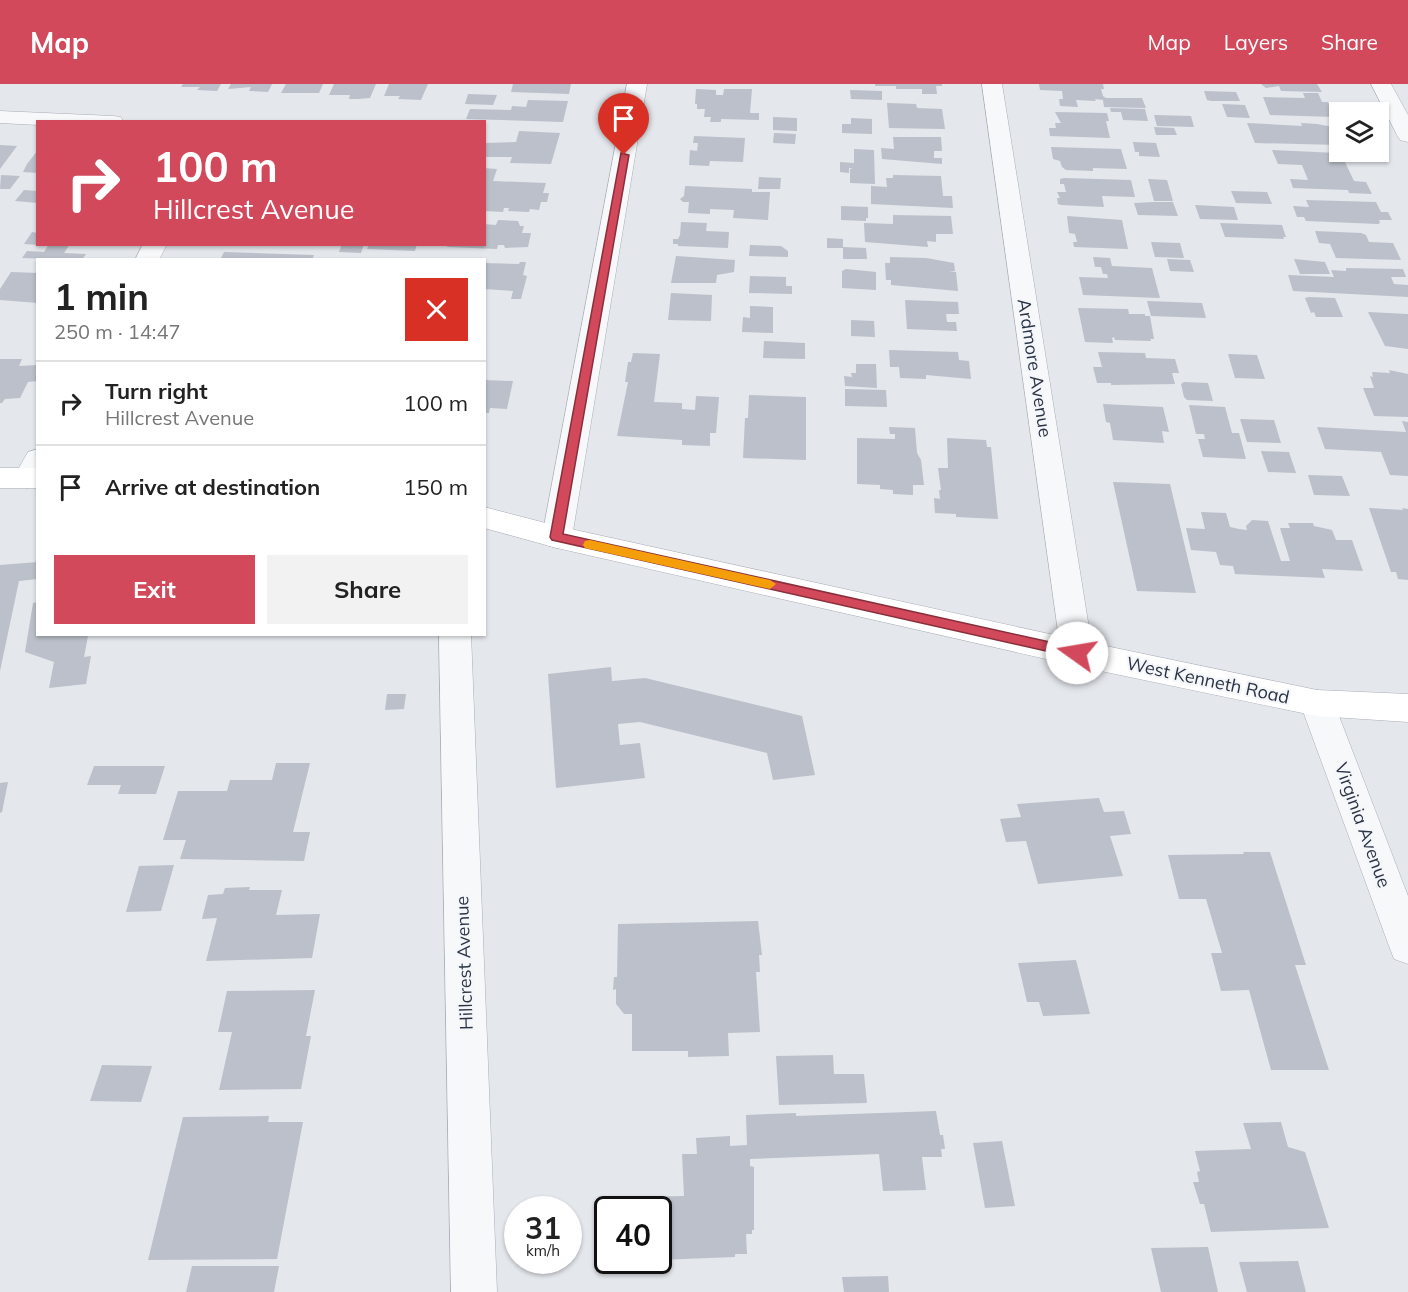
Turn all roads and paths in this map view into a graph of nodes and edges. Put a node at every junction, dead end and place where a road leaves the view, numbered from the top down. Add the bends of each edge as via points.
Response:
1 (637, 84) edge
2 (992, 84) edge
3 (1381, 84) edge
4 (0, 117) edge
5 (68, 120) edge
6 (1408, 135) edge
7 (486, 518) edge
8 (556, 537) junction
9 (455, 636) edge
10 (1077, 653) junction
11 (1317, 703) junction
12 (1408, 708) edge
13 (1408, 946) edge
14 (474, 1292) edge

1 - 8 street
2 - 10 street, Ardmore Avenue
3 - 6 street
4 - 5 street
7 - 8 street, West Kenneth Road
8 - 10 street, West Kenneth Road
9 - 14 street, Hillcrest Avenue
10 - 11 street, West Kenneth Road
11 - 12 street, West Kenneth Road
11 - 13 street, Virginia Avenue

